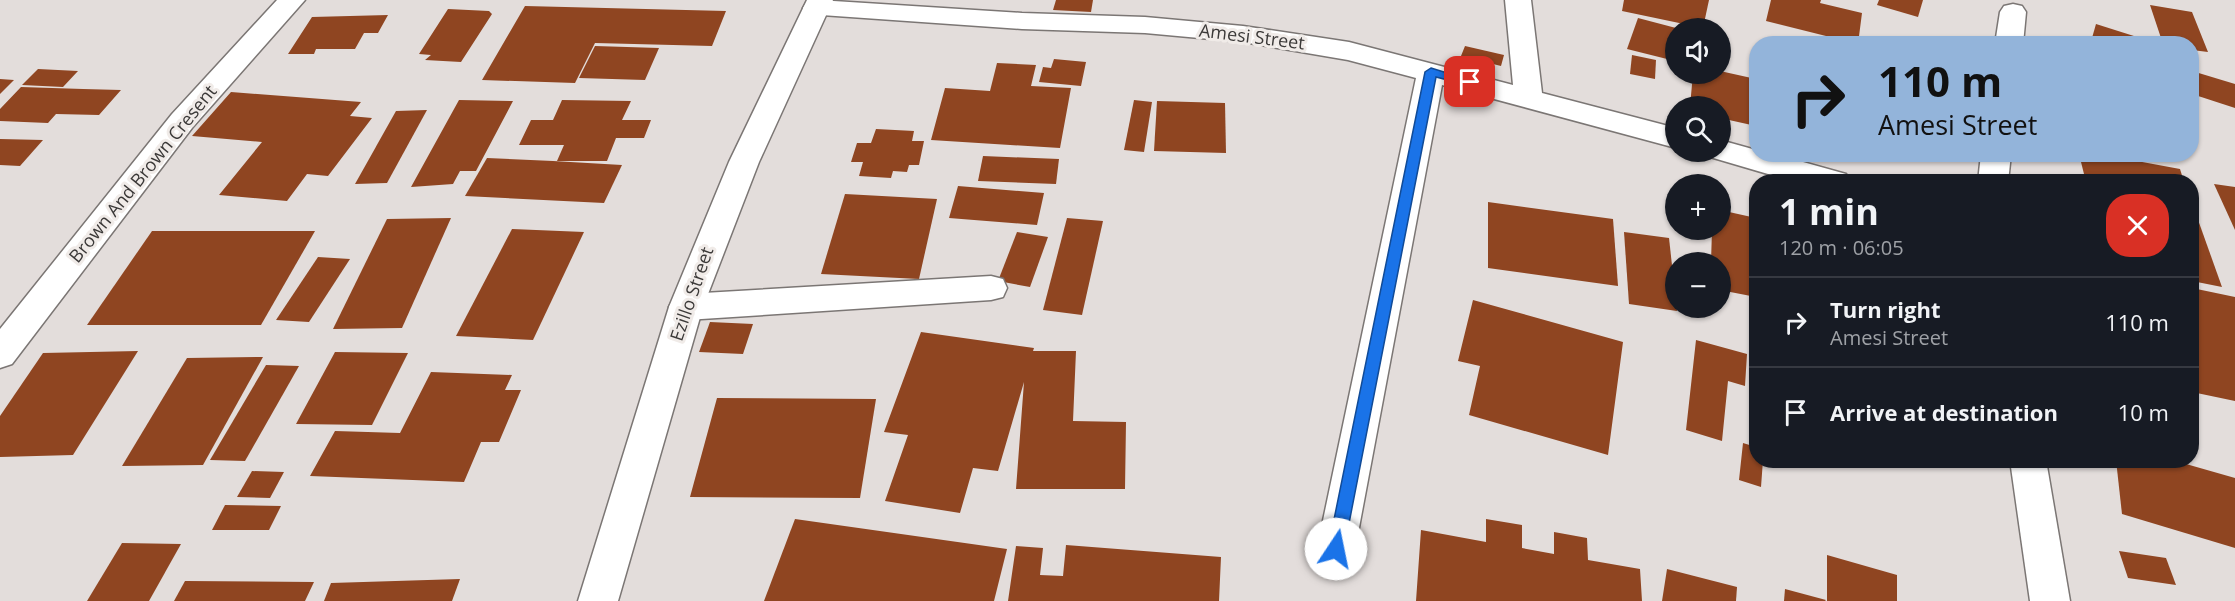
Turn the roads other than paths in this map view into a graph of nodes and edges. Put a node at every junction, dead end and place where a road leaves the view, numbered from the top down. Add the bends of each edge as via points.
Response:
1 (292, 0) edge
2 (1518, 0) edge
3 (818, 4) edge
4 (2013, 12) dead end
5 (2010, 36) edge
6 (1431, 72) junction
7 (1528, 98) junction
8 (1665, 135) edge
9 (1731, 153) edge
10 (1749, 158) edge
11 (1763, 162) edge
12 (1806, 174) edge
13 (991, 288) dead end
14 (686, 307) junction
15 (0, 354) edge
16 (2029, 468) edge
17 (1336, 549) dead end
18 (598, 601) edge
19 (2050, 601) edge

1 - 15 street, Brown And Brown Cresent via 182,121
2 - 7 street
3 - 6 street, Amesi Street via 1243,34 1349,51
3 - 14 street, Ezillo Street via 744,162
4 - 5 street
6 - 7 street, Amesi Street
6 - 17 street
7 - 8 street, Amesi Street
9 - 10 street
11 - 12 street
13 - 14 street
14 - 18 street, Ezillo Street
16 - 19 street

